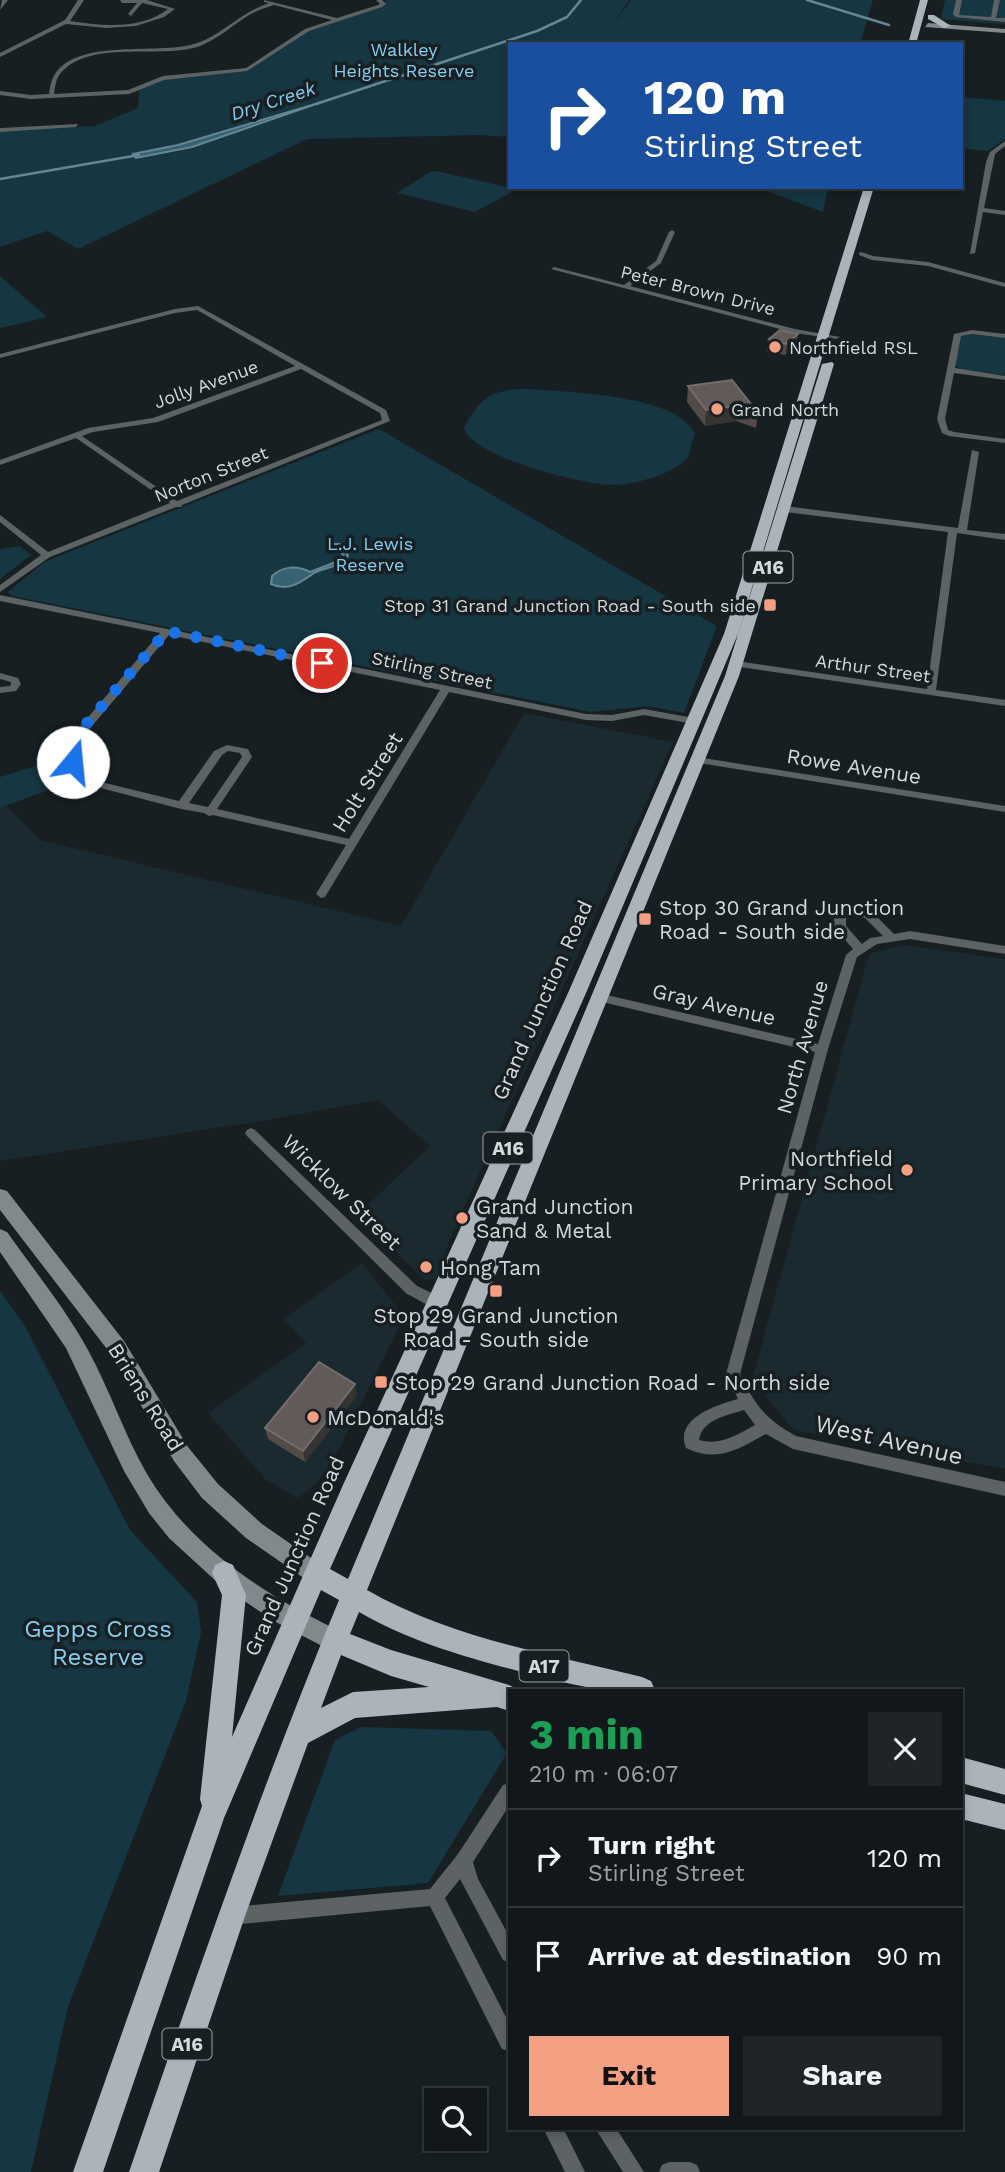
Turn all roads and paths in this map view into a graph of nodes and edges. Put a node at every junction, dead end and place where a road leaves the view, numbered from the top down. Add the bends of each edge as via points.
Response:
1 (5, 0) edge
2 (80, 0) edge
3 (261, 0) edge
4 (924, 0) edge
5 (959, 0) edge
6 (997, 0) edge
7 (122, 1) edge
8 (139, 2) edge
9 (381, 2) edge
10 (274, 4) junction
11 (0, 8) edge
12 (131, 14) dead end
13 (930, 17) junction
14 (993, 19) junction
15 (337, 20) junction
16 (1005, 20) edge
17 (66, 22) junction
18 (918, 24) junction
19 (950, 27) junction
20 (1005, 31) edge
21 (925, 35) joint
22 (913, 42) edge
23 (0, 55) edge
24 (0, 93) edge
25 (51, 96) junction
26 (76, 125) dead end
27 (0, 130) edge
28 (1004, 145) edge
29 (868, 189) edge
30 (880, 189) edge
31 (980, 210) junction
32 (1005, 213) edge
33 (672, 232) dead end
34 (848, 252) junction
35 (972, 253) dead end
36 (861, 254) junction
37 (554, 269) dead end
38 (1005, 279) edge
39 (1005, 285) edge
40 (625, 287) junction
41 (1005, 336) edge
42 (829, 337) junction
43 (0, 356) edge
44 (301, 366) junction
45 (950, 370) junction
46 (1005, 378) edge
47 (76, 435) junction
48 (1005, 441) edge
49 (975, 452) dead end
50 (0, 463) edge
51 (178, 505) junction
52 (777, 508) junction
53 (0, 518) edge
54 (958, 531) junction
55 (1005, 537) edge
56 (47, 555) junction
57 (0, 589) edge
58 (0, 598) edge
59 (167, 631) junction
60 (736, 664) junction
61 (0, 676) edge
62 (0, 690) edge
63 (446, 690) junction
64 (931, 692) junction
65 (1005, 703) edge
66 (694, 721) junction
67 (712, 725) junction
68 (697, 760) junction
69 (181, 806) junction
70 (1005, 810) edge
71 (209, 813) junction
72 (649, 825) junction
73 (668, 830) junction
74 (352, 843) junction
75 (321, 894) dead end
76 (846, 911) joint
77 (890, 936) junction
78 (861, 950) junction
79 (1005, 950) edge
80 (588, 995) junction
81 (822, 1049) junction
82 (251, 1133) dead end
83 (0, 1196) edge
84 (0, 1237) edge
85 (439, 1303) junction
86 (469, 1312) junction
87 (750, 1409) junction
88 (765, 1427) junction
89 (1005, 1489) edge
90 (224, 1573) junction
91 (316, 1574) junction
92 (352, 1595) junction
93 (295, 1623) junction
94 (334, 1640) junction
95 (638, 1689) edge
96 (503, 1697) edge
97 (298, 1734) junction
98 (963, 1771) edge
99 (1005, 1782) edge
100 (508, 1793) edge
101 (963, 1806) edge
102 (211, 1817) junction
103 (1005, 1817) edge
104 (464, 1860) junction
105 (435, 1897) junction
106 (231, 1916) junction
107 (508, 1952) edge
108 (508, 2040) edge
109 (555, 2130) edge
110 (605, 2130) edge
111 (88, 2172) edge
112 (144, 2172) edge
113 (576, 2172) edge
114 (634, 2172) edge
115 (669, 2172) edge
116 (690, 2172) edge

1 - 11 street
2 - 17 street
3 - 10 street
4 - 18 highway
5 - 14 street via 958,16
6 - 14 street
7 - 8 street
8 - 12 street
8 - 17 street via 172,9 141,24
9 - 15 street
10 - 15 street
10 - 25 street via 254,10 198,45 83,58 59,71
13 - 18 highway
13 - 19 highway
13 - 21 highway
14 - 16 street
15 - 25 street via 307,30 249,68 163,78 129,92
17 - 23 street
18 - 22 highway
19 - 20 main road
19 - 21 main road
24 - 25 street
26 - 27 street
28 - 31 street via 992,153
29 - 34 highway, Grand Junction Road / A16
30 - 36 highway, Grand Junction Road / A16
31 - 32 street
31 - 35 street
33 - 40 street via 659,262
34 - 36 highway
34 - 42 highway, Grand Junction Road / A16
36 - 38 street via 927,257
36 - 39 street via 928,264
36 - 42 highway, Grand Junction Road / A16
37 - 40 street, Peter Brown Drive
40 - 42 street, Peter Brown Drive
41 - 45 street via 958,334
42 - 52 highway, Grand Junction Road / A16
43 - 44 street via 198,308
44 - 47 street, Jolly Avenue via 155,420
44 - 51 street, Norton Street via 383,412 386,421
45 - 46 street
45 - 48 street via 941,419 945,431
47 - 50 street, Jolly Avenue
47 - 51 street
49 - 54 street
51 - 56 street, Norton Street
52 - 54 street
52 - 60 highway, Grand Junction Road / A16
52 - 66 highway, Grand Junction Road / A16
53 - 56 street
54 - 55 street
54 - 64 street
56 - 57 street
58 - 59 street, Stirling Street
59 - 63 street, Stirling Street
59 - 69 street via 81,731 73,762 97,784
60 - 64 street, Arthur Street
60 - 67 highway, Grand Junction Road / A16
61 - 62 street via 16,684 13,689
63 - 66 street, Stirling Street via 586,717 644,712
63 - 74 street, Holt Street
64 - 65 street, Arthur Street
66 - 67 highway
66 - 72 highway, Grand Junction Road / A16
67 - 68 highway, Grand Junction Road / A16
68 - 70 street, Rowe Avenue
68 - 73 highway, Grand Junction Road / A16
69 - 71 street
69 - 71 street via 218,753 227,748 244,751 247,757
71 - 74 street
72 - 73 highway
72 - 80 highway, Grand Junction Road / A16
73 - 80 highway, Grand Junction Road / A16
74 - 75 street, Holt Street
76 - 77 street via 868,915
76 - 78 street via 840,916 840,927
77 - 78 street, North Avenue
77 - 79 street, North Avenue
78 - 81 street, North Avenue via 852,955
80 - 81 street, Gray Avenue
80 - 85 highway, Grand Junction Road / A16
80 - 86 highway, Grand Junction Road / A16
81 - 87 street, North Avenue via 733,1374
82 - 85 street, Wicklow Street via 412,1290
83 - 91 main road, Briens Road via 117,1347 181,1454 210,1491 254,1531
84 - 90 main road, Briens Road via 74,1344 141,1483 176,1530
85 - 86 highway
85 - 91 highway, Grand Junction Road / A16
86 - 92 highway, Grand Junction Road / A16
87 - 88 street, West Avenue
87 - 88 street via 699,1420 691,1432 691,1443 721,1450
88 - 89 street, West Avenue via 793,1442
90 - 93 main road, Briens Road
90 - 102 highway via 233,1595
91 - 92 highway, A17
91 - 93 highway, Grand Junction Road / A16
92 - 94 highway, Grand Junction Road / A16
92 - 95 highway, A17 via 394,1619 446,1640
93 - 94 main road, A17
93 - 102 highway, Grand Junction Road / A16
94 - 96 highway, A17 via 391,1663
94 - 97 highway, Grand Junction Road / A16
96 - 97 highway via 353,1705
97 - 106 highway, Grand Junction Road / A16
98 - 99 highway
100 - 104 street
101 - 103 highway
102 - 111 highway, Grand Junction Road / A16
104 - 105 street
104 - 107 street via 470,1882
105 - 106 street
105 - 108 street
106 - 112 highway, Grand Junction Road / A16
109 - 113 street
110 - 114 street
115 - 116 street

